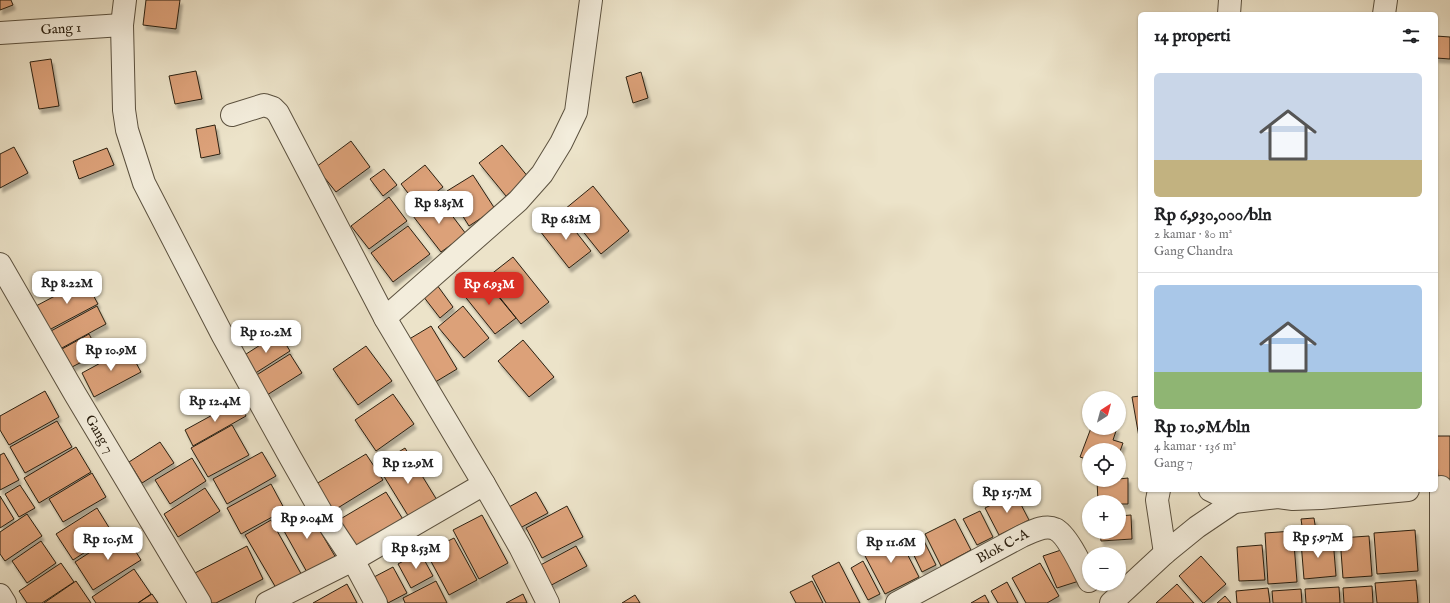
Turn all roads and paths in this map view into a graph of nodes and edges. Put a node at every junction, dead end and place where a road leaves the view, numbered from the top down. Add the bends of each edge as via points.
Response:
1 (124, 0) edge
2 (591, 0) edge
3 (1230, 0) edge
4 (1386, 0) edge
5 (1229, 12) edge
6 (1384, 12) edge
7 (122, 25) junction
8 (0, 33) edge
9 (232, 115) dead end
10 (0, 264) edge
11 (385, 318) junction
12 (484, 484) junction
13 (1442, 487) edge
14 (1159, 492) edge
15 (1214, 492) edge
16 (1386, 492) edge
17 (1278, 494) edge
18 (1234, 502) junction
19 (1165, 553) junction
20 (352, 560) junction
21 (1082, 568) edge
22 (1094, 591) edge
23 (0, 595) edge
24 (5, 603) edge
25 (200, 603) edge
26 (267, 603) edge
27 (376, 603) edge
28 (548, 603) edge
29 (896, 603) edge
30 (1101, 603) edge
31 (1111, 603) edge
32 (1441, 603) edge

1 - 7 street
2 - 11 street via 576,112 542,174 518,201
3 - 5 street
4 - 6 street
7 - 8 street, Gang 1
7 - 20 street via 124,110 127,130 144,183 241,369
9 - 11 street via 264,105 278,113
10 - 25 street, Gang 7
11 - 12 street
12 - 20 street
12 - 28 street
13 - 32 street
14 - 19 street via 1157,500
15 - 18 street
16 - 17 street via 1293,499
17 - 18 street
18 - 19 street via 1197,526
19 - 31 street
20 - 26 street
20 - 27 street
21 - 29 street, Blok C-A via 1063,535 1047,527 1022,536
22 - 30 street
23 - 24 street

